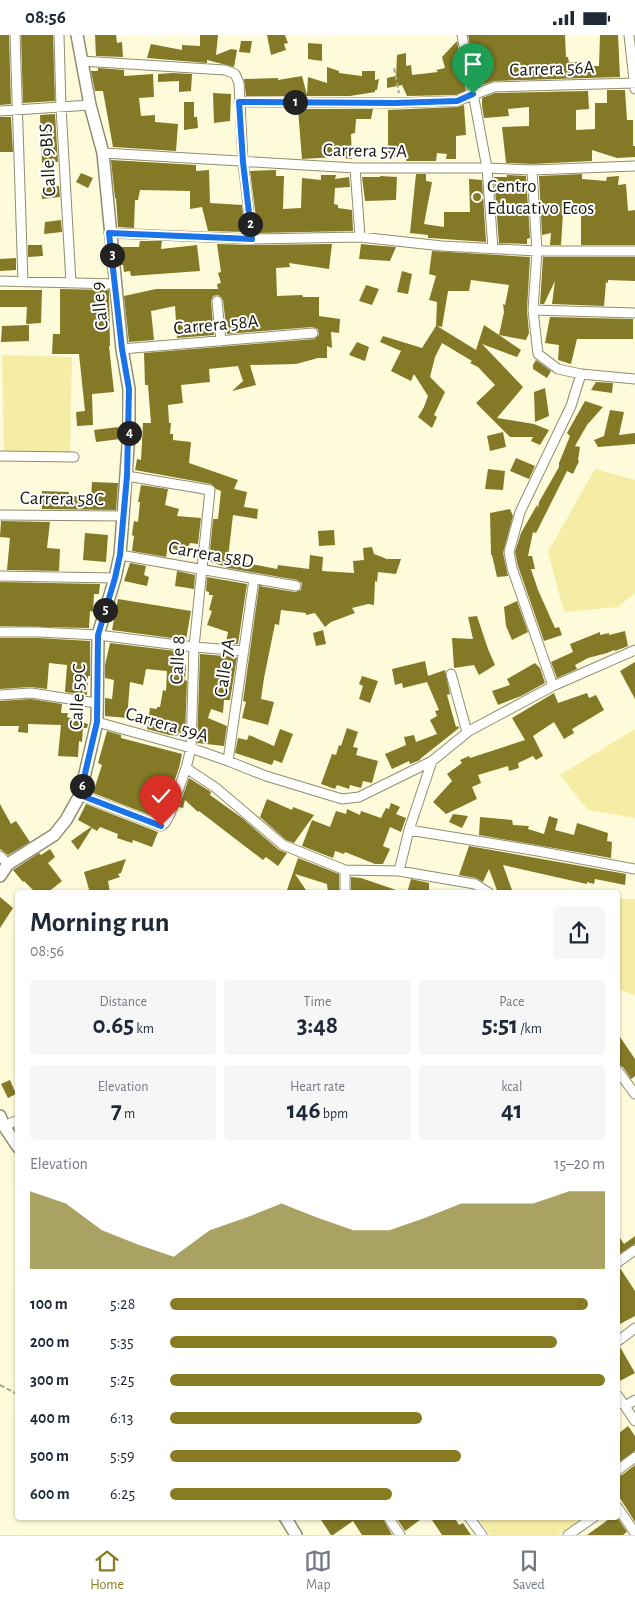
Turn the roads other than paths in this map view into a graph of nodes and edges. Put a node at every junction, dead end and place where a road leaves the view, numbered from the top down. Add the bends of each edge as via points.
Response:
1 (15, 35) edge
2 (59, 35) edge
3 (76, 35) edge
4 (462, 35) edge
5 (629, 35) edge
6 (81, 61) junction
7 (635, 85) edge
8 (473, 94) junction
9 (239, 102) junction
10 (90, 105) junction
11 (61, 107) junction
12 (18, 110) junction
13 (0, 111) edge
14 (103, 153) junction
15 (243, 162) junction
16 (635, 166) edge
17 (356, 168) junction
18 (487, 168) junction
19 (532, 170) junction
20 (109, 233) junction
21 (360, 237) junction
22 (252, 239) junction
23 (492, 249) junction
24 (537, 251) junction
25 (635, 251) edge
26 (0, 281) edge
27 (24, 282) junction
28 (71, 283) junction
29 (115, 284) junction
30 (217, 301) dead end
31 (533, 310) junction
32 (635, 313) edge
33 (313, 333) dead end
34 (221, 341) junction
35 (122, 349) junction
36 (581, 374) junction
37 (635, 379) edge
38 (0, 456) edge
39 (74, 457) dead end
40 (127, 476) junction
41 (0, 515) edge
42 (123, 516) junction
43 (120, 555) junction
44 (202, 569) junction
45 (0, 576) edge
46 (115, 578) junction
47 (254, 579) junction
48 (296, 586) dead end
49 (0, 633) edge
50 (98, 635) junction
51 (194, 647) junction
52 (635, 650) edge
53 (244, 651) junction
54 (450, 674) dead end
55 (553, 686) junction
56 (0, 695) edge
57 (96, 703) junction
58 (97, 722) junction
59 (467, 732) junction
60 (191, 748) junction
61 (228, 761) junction
62 (432, 761) junction
63 (186, 768) junction
64 (80, 795) junction
65 (409, 830) junction
66 (4, 860) edge
67 (635, 869) edge
68 (345, 870) junction
69 (399, 871) junction
70 (0, 876) edge
71 (345, 890) edge
72 (484, 890) edge
73 (620, 1074) edge
74 (635, 1094) edge
75 (15, 1120) edge
76 (2, 1121) edge
77 (15, 1142) edge
78 (635, 1250) edge
79 (620, 1261) edge
80 (635, 1328) edge
81 (620, 1339) edge
82 (620, 1399) edge
83 (635, 1400) edge
84 (625, 1406) junction
85 (635, 1421) edge
86 (635, 1457) edge
87 (620, 1468) edge
88 (620, 1511) edge
89 (286, 1520) edge
90 (390, 1520) edge
91 (471, 1520) edge
92 (590, 1520) edge
93 (635, 1533) edge
94 (296, 1535) edge
95 (400, 1535) edge
96 (482, 1535) edge
97 (568, 1535) edge

1 - 12 street
2 - 11 street, Calle 9BIS
3 - 6 street, Calle 9
4 - 8 street
5 - 7 street, Carrera 56A
6 - 9 street via 225,70 235,74 239,83
6 - 10 street, Calle 9
7 - 8 street, Carrera 56A via 494,87
8 - 9 street, Carrera 56A via 457,101
8 - 18 street
9 - 15 street
10 - 11 street
10 - 14 street, Calle 9
11 - 12 street
11 - 28 street, Calle 9BIS
12 - 13 street
12 - 27 street
14 - 15 street, Carrera 57A
14 - 20 street, Calle 9
15 - 17 street, Carrera 57A
15 - 22 street
16 - 19 street, Carrera 57A
17 - 18 street, Carrera 57A
17 - 21 street
18 - 19 street, Carrera 57A
18 - 23 street
19 - 24 street
20 - 22 street
20 - 29 street, Calle 9
21 - 22 street
21 - 23 street
23 - 24 street
24 - 25 street
24 - 31 street
26 - 27 street
27 - 28 street
28 - 29 street
29 - 35 street, Calle 9
30 - 34 street
31 - 32 street
31 - 36 street via 538,354 558,369
33 - 34 street, Carrera 58A
34 - 35 street, Carrera 58A
35 - 40 street, Calle 9 via 129,389
36 - 37 street
36 - 55 street via 571,406 520,513 509,552
38 - 39 street
40 - 42 street, Calle 9
40 - 44 street, Calle 8 via 210,490
41 - 42 street, Carrera 58C
42 - 43 street, Calle 59C
43 - 44 street, Carrera 58D
43 - 46 street, Calle 59C
44 - 47 street, Carrera 58D
44 - 51 street, Calle 8
45 - 46 street
46 - 50 street, Calle 59C
47 - 48 street, Carrera 58D
47 - 53 street, Calle 7A
49 - 50 street
50 - 51 street
50 - 57 street, Calle 59C
51 - 53 street
51 - 60 street, Calle 8
52 - 55 street, Carrera 59A
53 - 61 street, Calle 7A
54 - 59 street
55 - 59 street, Carrera 59A
56 - 57 street via 31,693
57 - 58 street, Calle 59C
58 - 60 street, Carrera 59A
58 - 64 street, Calle 59C
59 - 62 street, Carrera 59A
60 - 61 street, Carrera 59A
60 - 63 street, Calle 8
61 - 62 street, Carrera 59A via 342,799 359,797
62 - 65 street
63 - 64 street, Calle 8 via 170,814 161,826
63 - 68 street via 216,788 283,845
64 - 66 street, Calle 59C via 54,835
65 - 67 street
65 - 69 street
66 - 70 street, Calle 59C
68 - 69 street
68 - 71 street
69 - 72 street via 475,884
73 - 74 street
75 - 76 street
76 - 77 street
78 - 79 street
80 - 81 street
82 - 84 street
83 - 84 street
84 - 85 street
86 - 87 street
88 - 93 street
89 - 94 street
90 - 95 street
91 - 96 street
92 - 97 street

